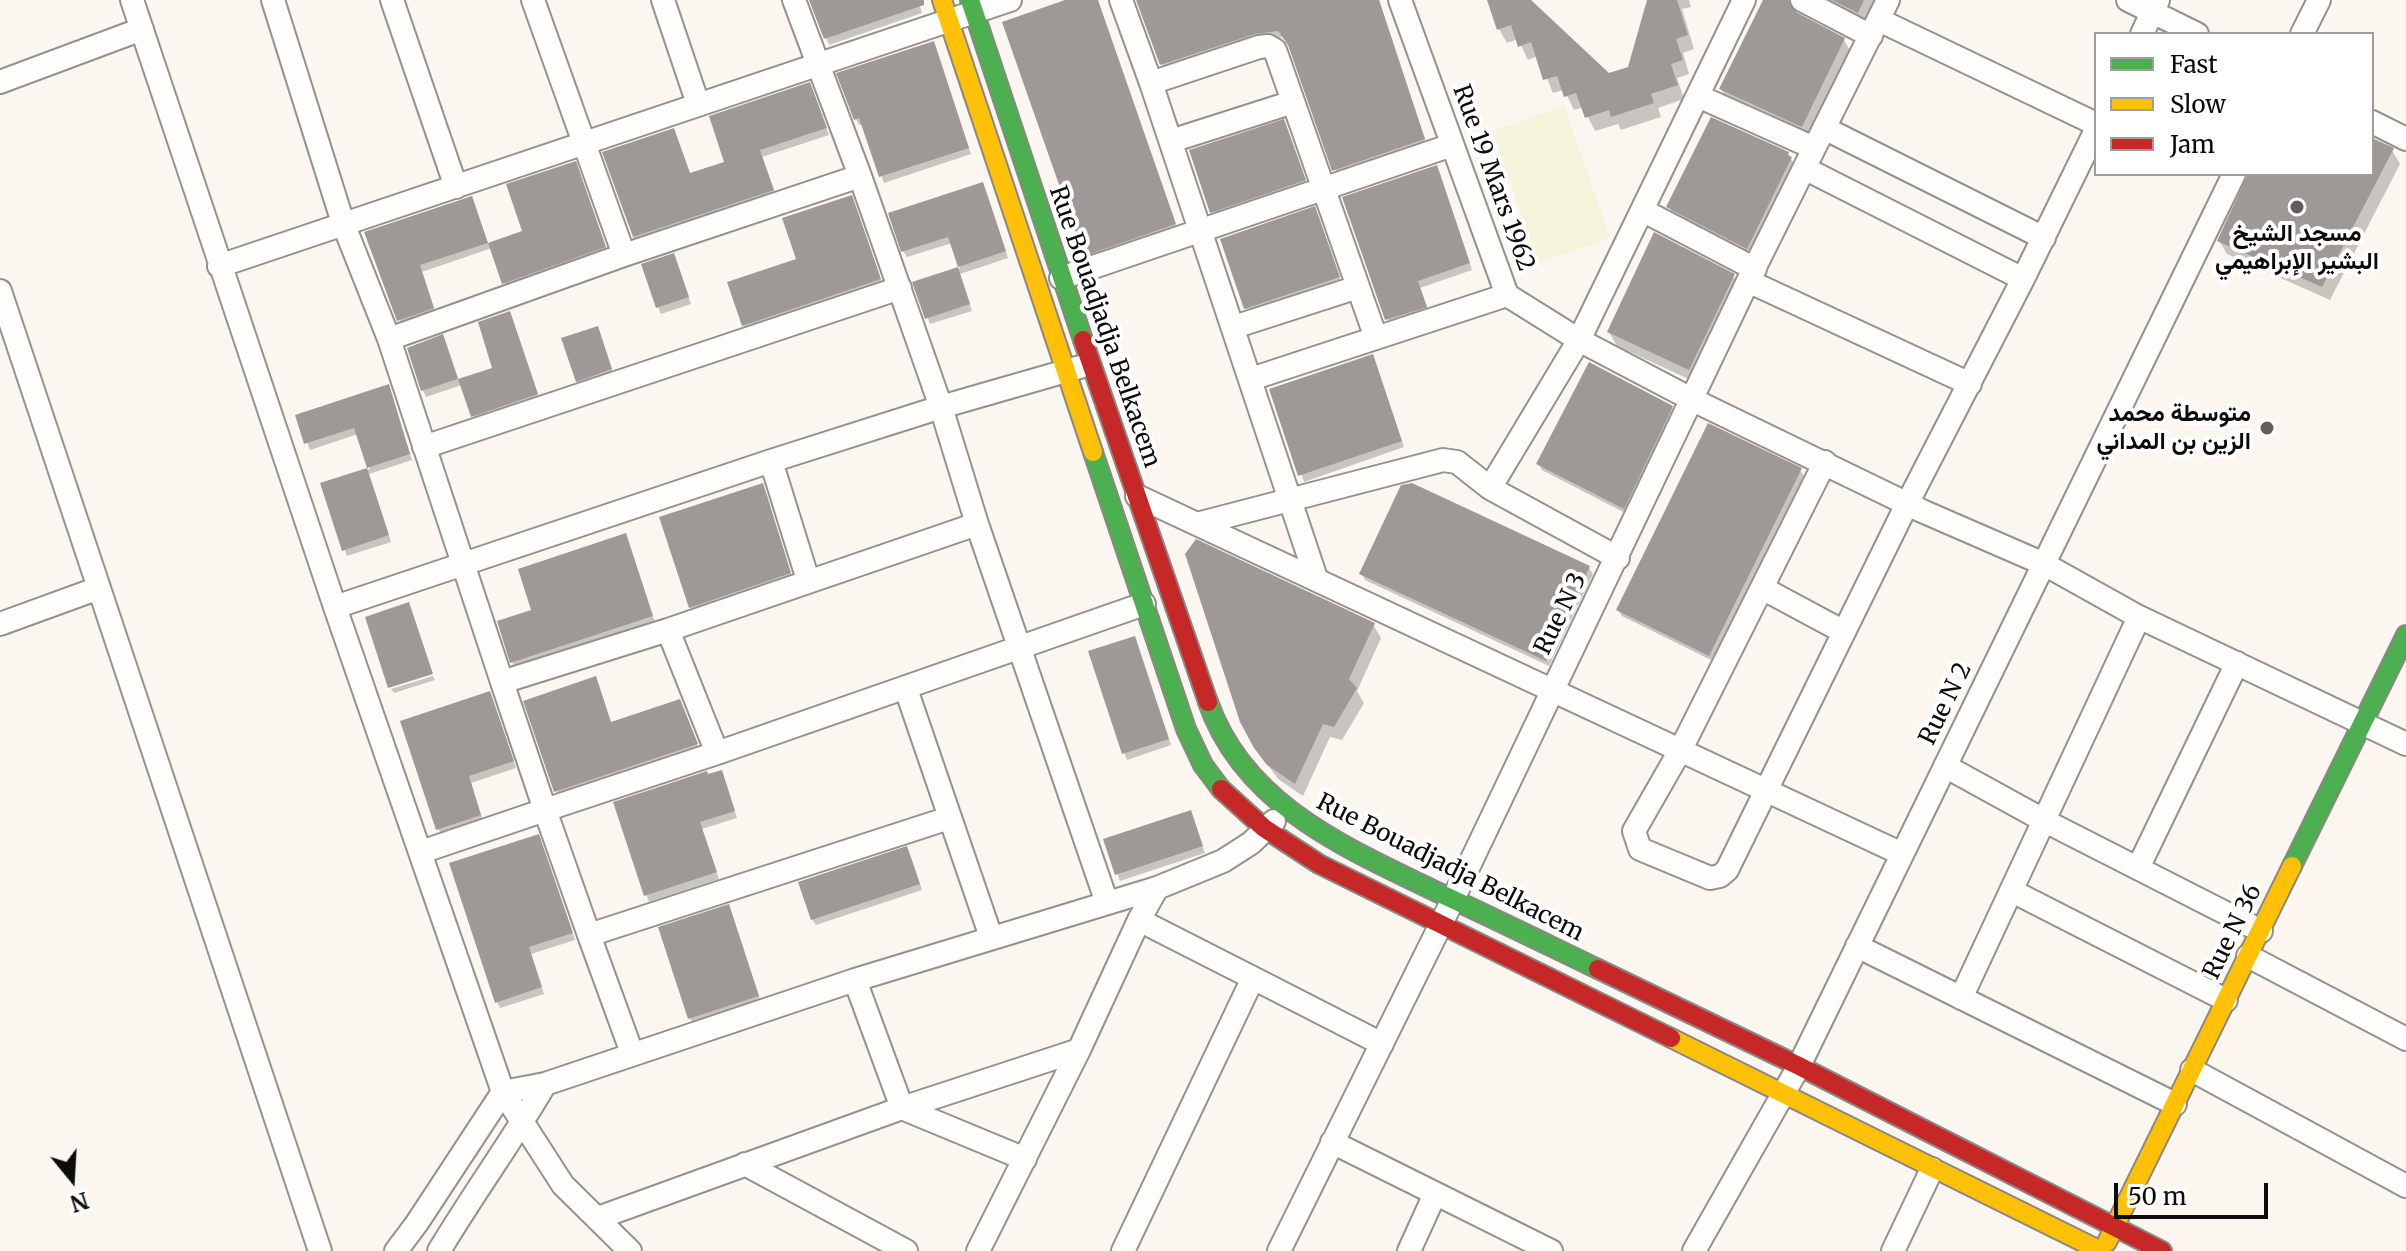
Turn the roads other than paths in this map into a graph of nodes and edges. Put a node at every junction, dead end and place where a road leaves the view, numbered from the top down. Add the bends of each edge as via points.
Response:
1 (132, 0) edge
2 (273, 0) edge
3 (392, 0) edge
4 (533, 0) edge
5 (663, 0) edge
6 (794, 0) edge
7 (1010, 0) edge
8 (1121, 0) edge
9 (1400, 0) edge
10 (1744, 0) edge
11 (1802, 0) edge
12 (2128, 0) edge
13 (2319, 0) edge
14 (972, 6) edge
15 (2156, 6) edge
16 (946, 11) edge
17 (1879, 19) edge
18 (142, 29) junction
19 (2143, 32) edge
20 (2194, 32) edge
21 (2303, 32) edge
22 (817, 65) junction
23 (0, 82) edge
24 (1151, 83) junction
25 (1698, 96) junction
26 (1293, 102) junction
27 (698, 104) junction
28 (2374, 123) edge
29 (2094, 126) edge
30 (2094, 131) edge
31 (2406, 139) edge
32 (1171, 141) junction
33 (583, 142) junction
34 (1452, 145) junction
35 (1815, 148) junction
36 (860, 176) junction
37 (2233, 176) edge
38 (456, 187) junction
39 (1324, 190) junction
40 (1642, 210) junction
41 (343, 223) junction
42 (1202, 231) junction
43 (2044, 238) junction
44 (624, 255) junction
45 (219, 266) junction
46 (1752, 275) junction
47 (1061, 278) junction
48 (2023, 279) junction
49 (1358, 287) junction
50 (900, 288) junction
51 (0, 291) edge
52 (1507, 295) junction
53 (1234, 327) junction
54 (1376, 338) junction
55 (389, 339) junction
56 (1579, 340) junction
57 (1091, 363) junction
58 (1066, 371) junction
59 (1251, 379) junction
60 (1970, 384) junction
61 (1693, 400) junction
62 (941, 407) junction
63 (424, 447) junction
64 (771, 461) junction
65 (1825, 462) junction
66 (1490, 488) junction
67 (1137, 496) junction
68 (1292, 499) junction
69 (1907, 504) junction
70 (977, 524) junction
71 (1197, 524) junction
72 (1618, 558) junction
73 (463, 564) junction
74 (2044, 564) junction
75 (1316, 578) junction
76 (808, 580) junction
77 (99, 588) junction
78 (1762, 588) junction
79 (1144, 604) junction
80 (335, 607) junction
81 (2139, 617) junction
82 (0, 624) edge
83 (668, 630) junction
84 (1844, 632) junction
85 (2406, 635) edge
86 (1019, 648) junction
87 (2237, 663) junction
88 (502, 682) junction
89 (906, 689) junction
90 (1553, 689) junction
91 (2363, 723) junction
92 (2406, 744) edge
93 (1681, 749) junction
94 (717, 753) junction
95 (1945, 766) junction
96 (1767, 791) junction
97 (1285, 808) junction
98 (545, 810) junction
99 (949, 818) junction
100 (2045, 821) junction
101 (1266, 830) junction
102 (421, 852) junction
103 (1902, 854) junction
104 (2138, 868) junction
105 (1157, 888) junction
106 (2012, 891) junction
107 (1453, 900) junction
108 (1107, 903) junction
109 (1139, 920) junction
110 (1441, 923) junction
111 (2261, 931) junction
112 (589, 935) junction
113 (991, 937) junction
114 (1857, 946) junction
115 (2248, 956) junction
116 (1253, 978) junction
117 (855, 980) junction
118 (1961, 998) junction
119 (2226, 1000) junction
120 (2406, 1039) edge
121 (1382, 1044) junction
122 (1079, 1050) junction
123 (632, 1053) junction
124 (1799, 1066) junction
125 (2192, 1070) junction
126 (545, 1084) junction
127 (503, 1092) junction
128 (1784, 1095) junction
129 (2175, 1104) junction
130 (902, 1108) junction
131 (523, 1123) junction
132 (1332, 1142) junction
133 (1025, 1159) junction
134 (745, 1164) junction
135 (1932, 1169) junction
136 (2406, 1186) edge
137 (1435, 1194) junction
138 (598, 1218) junction
139 (2116, 1226) junction
140 (627, 1250) edge
141 (320, 1251) edge
142 (396, 1251) edge
143 (439, 1251) edge
144 (906, 1251) edge
145 (978, 1251) edge
146 (1123, 1251) edge
147 (1279, 1251) edge
148 (1409, 1251) edge
149 (1550, 1251) edge
150 (1694, 1251) edge
151 (1893, 1251) edge
152 (2102, 1251) edge
153 (2162, 1251) edge

1 - 18 street
2 - 41 street
3 - 38 street
4 - 33 street
5 - 27 street
6 - 22 street
7 - 14 street
8 - 24 street
9 - 34 street, Rue 19 Mars 1962
10 - 25 street
11 - 17 street
12 - 15 street
13 - 21 street
14 - 16 street
14 - 47 street, Rue Bouadjadja Belkacem
15 - 19 street
15 - 20 street
16 - 22 street
16 - 58 street, Rue Bouadjadja Belkacem
17 - 29 street
17 - 35 street, Rue N 3
18 - 23 street
18 - 45 street
22 - 27 street
22 - 36 street
24 - 26 street via 1268,46 1275,50
24 - 32 street
25 - 35 street
25 - 40 street
26 - 32 street
26 - 39 street
27 - 33 street
28 - 31 street
30 - 43 street
32 - 42 street
33 - 38 street
33 - 44 street
34 - 39 street
34 - 52 street, Rue 19 Mars 1962
35 - 43 street
35 - 46 street, Rue N 3
35 - 48 street
36 - 44 street
36 - 50 street
37 - 74 street, Rue N 2
38 - 41 street
39 - 42 street
39 - 49 street
40 - 46 street
40 - 56 street
41 - 45 street
41 - 55 street
42 - 47 street
42 - 53 street
43 - 48 street
44 - 55 street
45 - 80 street
46 - 60 street
46 - 61 street, Rue N 3
47 - 57 street, Rue Bouadjadja Belkacem
48 - 60 street
49 - 53 street
49 - 54 street
50 - 62 street
50 - 63 street
51 - 77 street
52 - 54 street
52 - 56 street, Rue 19 Mars 1962
53 - 59 street
54 - 59 street
55 - 63 street
56 - 61 street, Rue 19 Mars 1962
56 - 66 street
57 - 58 street
57 - 67 street, Rue Bouadjadja Belkacem
58 - 62 street
58 - 79 street, Rue Bouadjadja Belkacem
59 - 68 street
60 - 69 street
61 - 65 street, Rue 19 Mars 1962
61 - 72 street, Rue N 3
62 - 64 street
62 - 70 street
63 - 73 street
64 - 73 street
64 - 76 street
65 - 69 street, Rue 19 Mars 1962
65 - 78 street
66 - 68 street via 1457,462 1443,460
66 - 72 street
67 - 71 street
67 - 97 street, Rue Bouadjadja Belkacem via 1213,716 1243,770
68 - 71 street
68 - 75 street
69 - 74 street, Rue 19 Mars 1962
69 - 84 street
70 - 76 street
70 - 86 street
71 - 75 street
72 - 90 street, Rue N 3
73 - 80 street
73 - 88 street
74 - 81 street, Rue 19 Mars 1962
74 - 95 street, Rue N 2
75 - 90 street
76 - 83 street
77 - 82 street
77 - 141 street
78 - 84 street
78 - 93 street
79 - 86 street
79 - 101 street, Rue Bouadjadja Belkacem via 1200,760 1216,785
80 - 102 street
81 - 87 street, Rue 19 Mars 1962
81 - 100 street
83 - 88 street
83 - 94 street
84 - 96 street
85 - 91 street, Rue N 36
86 - 89 street
86 - 108 street
87 - 91 street, Rue 19 Mars 1962
87 - 104 street
88 - 98 street
89 - 94 street
89 - 99 street
90 - 93 street
90 - 107 street, Rue N 3
91 - 92 street, Rue 19 Mars 1962
91 - 111 street, Rue N 36
93 - 96 street
93 - 96 street via 1634,831 1640,849 1710,878 1720,876
94 - 98 street
95 - 100 street
95 - 103 street, Rue N 2
96 - 103 street
97 - 101 street
97 - 107 street, Rue Bouadjadja Belkacem via 1347,848
98 - 102 street
98 - 112 street
99 - 112 street
99 - 113 street
100 - 104 street
100 - 106 street
101 - 105 street via 1223,861
101 - 110 street, Rue Bouadjadja Belkacem via 1319,864
102 - 127 street
103 - 114 street, Rue N 2
104 - 111 street
105 - 108 street
105 - 109 street
106 - 118 street
106 - 119 street
107 - 110 street, Rue N 3
107 - 124 street, Rue Bouadjadja Belkacem
108 - 113 street
109 - 116 street
109 - 122 street
110 - 121 street, Rue N 3
110 - 128 street, Rue Bouadjadja Belkacem
111 - 115 street, Rue N 36
112 - 123 street
113 - 117 street
114 - 118 street
114 - 124 street, Rue N 2
115 - 119 street, Rue N 36
115 - 120 street
116 - 121 street
116 - 146 street
117 - 123 street
117 - 130 street
118 - 129 street
119 - 125 street, Rue N 36
121 - 132 street, Rue N 3
122 - 130 street
122 - 133 street
123 - 126 street
124 - 128 street, Rue N 2
124 - 139 street, Rue Bouadjadja Belkacem
125 - 129 street, Rue N 36
125 - 136 street
126 - 127 street
126 - 131 street
127 - 131 street
127 - 142 street
128 - 135 street, Rue Bouadjadja Belkacem
128 - 150 street, Rue N 2
129 - 139 street, Rue N 36
130 - 133 street
130 - 134 street
131 - 138 street via 563,1185
131 - 143 street
132 - 137 street
132 - 147 street, Rue N 3
133 - 145 street
134 - 138 street
134 - 144 street
135 - 151 street
135 - 152 street, Rue Bouadjadja Belkacem
137 - 148 street
137 - 149 street
138 - 140 street
139 - 152 street, Rue N 36
139 - 153 street, Rue Bouadjadja Belkacem

